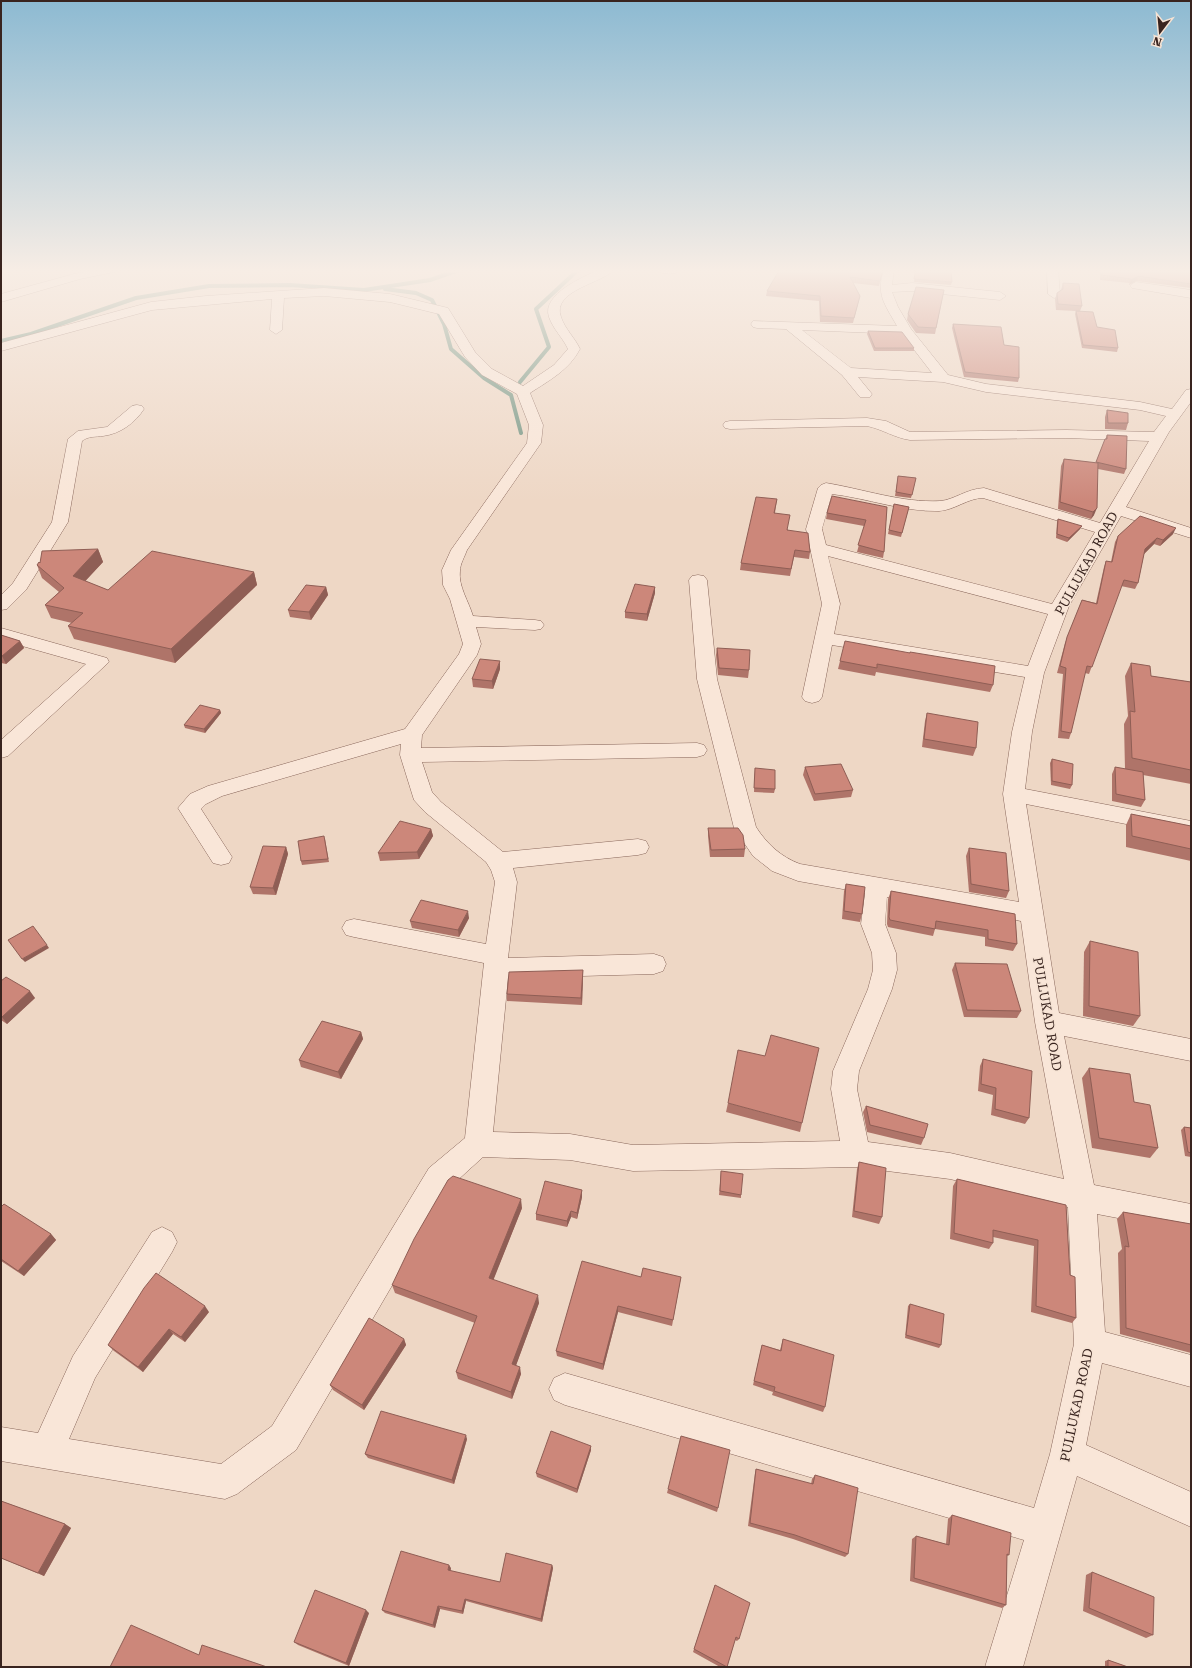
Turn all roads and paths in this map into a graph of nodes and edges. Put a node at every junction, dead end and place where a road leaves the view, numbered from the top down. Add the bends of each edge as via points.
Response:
1 (466, 347) edge
2 (573, 347) edge
3 (816, 347) edge
4 (919, 347) edge
5 (847, 372) junction
6 (943, 378) junction
7 (523, 392) junction
8 (1191, 393) edge
9 (865, 394) dead end
10 (137, 409) dead end
11 (1175, 414) junction
12 (730, 425) dead end
13 (1159, 437) junction
14 (1110, 519) junction
15 (1191, 533) edge
16 (819, 548) junction
17 (698, 580) dead end
18 (1, 605) edge
19 (1058, 611) junction
20 (465, 621) junction
21 (535, 625) dead end
22 (1, 634) edge
23 (824, 638) junction
24 (1035, 673) junction
25 (812, 697) dead end
26 (412, 734) junction
27 (697, 750) dead end
28 (1, 751) edge
29 (410, 755) junction
30 (1014, 794) junction
31 (1191, 828) edge
32 (638, 847) dead end
33 (221, 857) dead end
34 (498, 861) junction
35 (877, 886) junction
36 (1032, 914) junction
37 (354, 928) dead end
38 (497, 962) junction
39 (654, 964) dead end
40 (1048, 1022) junction
41 (1191, 1050) edge
42 (478, 1144) junction
43 (856, 1154) junction
44 (1082, 1197) junction
45 (1191, 1218) edge
46 (162, 1242) dead end
47 (1090, 1344) junction
48 (1191, 1371) edge
49 (565, 1389) dead end
50 (1, 1444) edge
51 (47, 1451) junction
52 (1067, 1454) junction
53 (1191, 1510) edge
54 (1046, 1529) junction
55 (1004, 1667) edge

1 - 7 street via 487,372
2 - 7 street via 571,357 562,366
3 - 5 street
4 - 6 street
5 - 6 street
5 - 9 street
6 - 11 street via 986,388 1132,405
7 - 20 street via 536,426 534,443 459,550 451,570 452,585
8 - 11 street, PULLUKAD ROAD
10 - 18 street via 114,429 86,433 75,439 60,522 20,586
11 - 13 street, PULLUKAD ROAD
12 - 13 street via 867,422 885,425 896,433 910,436 1066,434
13 - 14 street, PULLUKAD ROAD
14 - 15 street
14 - 16 street via 984,493 974,492 939,506 826,488 814,528
14 - 19 street, PULLUKAD ROAD
16 - 19 street
16 - 23 street via 831,604
17 - 35 street via 707,679 745,828 750,837 779,865 798,872
19 - 24 street, PULLUKAD ROAD
20 - 21 street
20 - 26 street via 472,644 468,655
22 - 28 street via 100,662
23 - 24 street
23 - 25 street
24 - 30 street, PULLUKAD ROAD via 1022,732
26 - 29 street
26 - 33 street via 215,791 198,799 190,808
27 - 29 street
29 - 34 street via 422,795
30 - 31 street
30 - 36 street, PULLUKAD ROAD
32 - 34 street
34 - 38 street via 506,882
35 - 36 street
35 - 43 street via 873,924 884,953 885,970 880,989 846,1071 844,1089
36 - 40 street, PULLUKAD ROAD
37 - 38 street
38 - 39 street
38 - 42 street
40 - 41 street
40 - 44 street, PULLUKAD ROAD
42 - 43 street via 570,1147 632,1158
42 - 51 street via 438,1178 284,1438 225,1482
43 - 44 street via 950,1166
44 - 45 street
44 - 47 street, PULLUKAD ROAD
46 - 51 street via 84,1366
47 - 48 street
47 - 52 street, PULLUKAD ROAD
49 - 54 street
50 - 51 street
52 - 53 street
52 - 54 street, PULLUKAD ROAD
54 - 55 street, PULLUKAD ROAD

